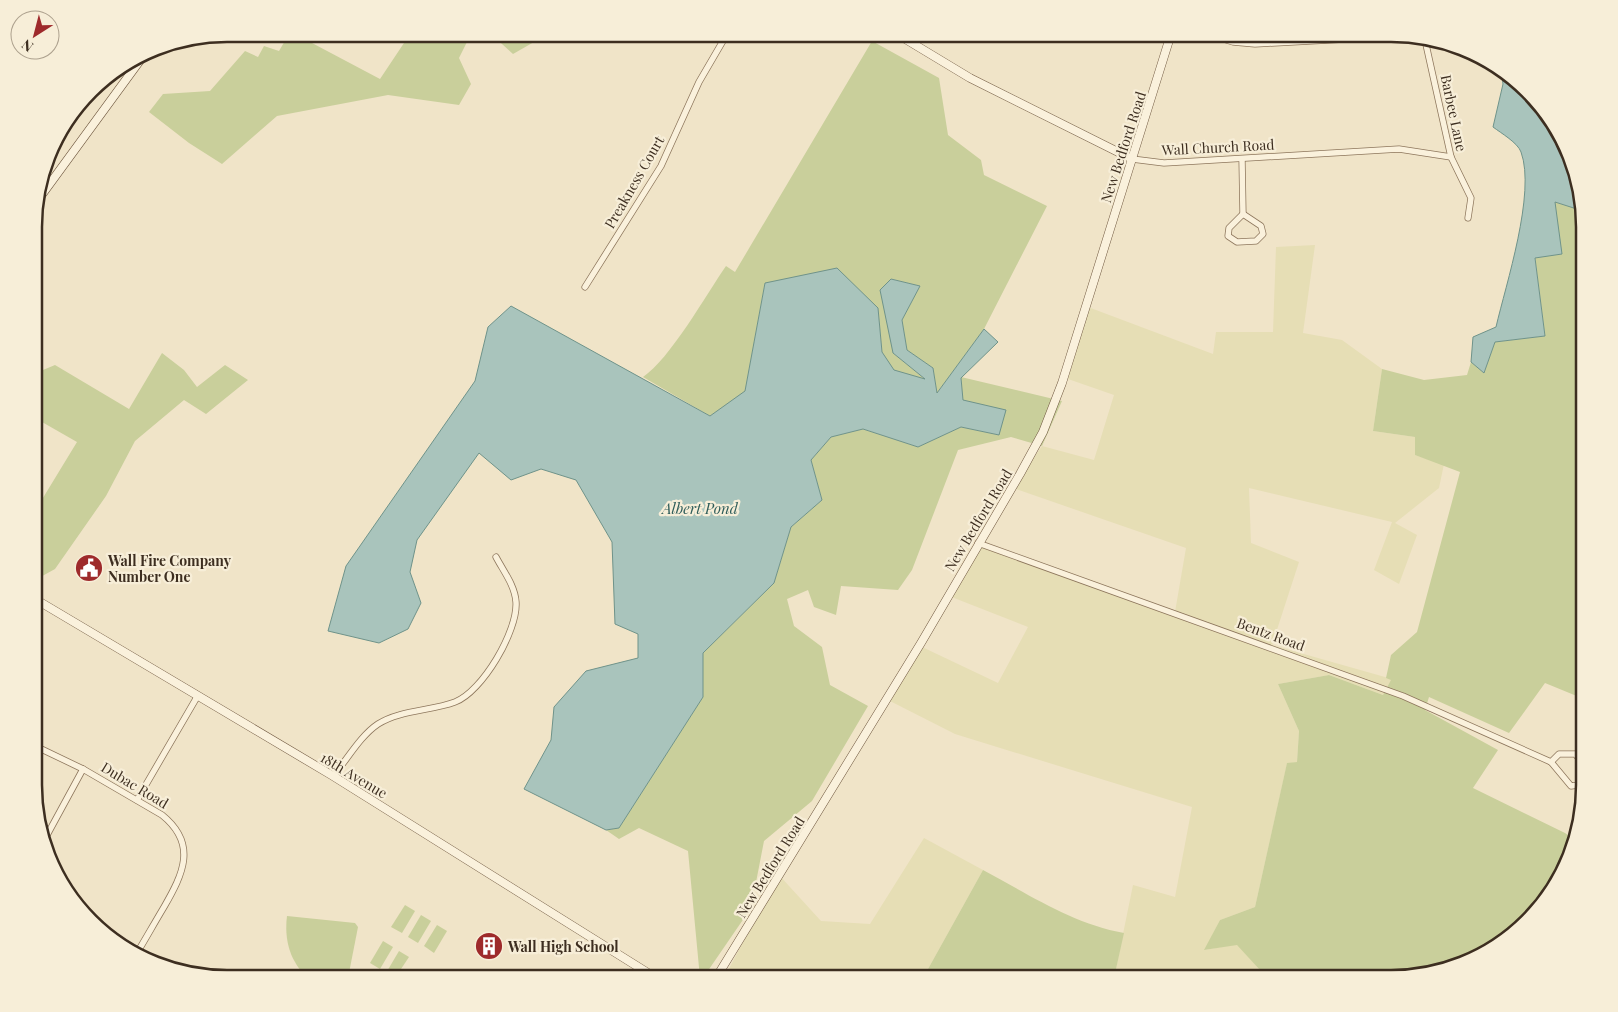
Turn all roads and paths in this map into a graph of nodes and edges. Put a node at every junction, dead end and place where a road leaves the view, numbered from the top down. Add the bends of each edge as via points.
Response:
1 (722, 42) edge
2 (910, 42) edge
3 (1169, 42) edge
4 (1233, 42) edge
5 (1292, 42) edge
6 (1426, 46) edge
7 (135, 67) edge
8 (1451, 157) junction
9 (1132, 159) junction
10 (1242, 159) junction
11 (47, 187) edge
12 (1243, 214) junction
13 (1468, 218) dead end
14 (585, 287) dead end
15 (978, 542) junction
16 (496, 558) dead end
17 (42, 603) edge
18 (197, 697) junction
19 (42, 749) edge
20 (1576, 755) edge
21 (1551, 762) junction
22 (84, 769) junction
23 (334, 776) junction
24 (1576, 785) edge
25 (136, 800) junction
26 (49, 832) edge
27 (140, 947) edge
28 (643, 970) edge
29 (721, 970) edge

1 - 14 street, Preakness Court via 699,82 661,166
2 - 9 street, Wall Church Road via 970,78
3 - 9 street, New Bedford Road
4 - 5 street
6 - 8 street, Barbee Lane
7 - 11 street
8 - 10 street, Wall Church Road via 1399,149
8 - 13 street, Barbee Lane via 1470,198
9 - 10 street, Wall Church Road via 1155,163
9 - 15 street, New Bedford Road via 1054,408 1024,467
10 - 12 street
12 - 12 street via 1229,228 1228,236 1236,242 1256,241 1263,234 1261,226
15 - 21 street, Bentz Road via 1390,691
15 - 29 street, New Bedford Road via 921,643
16 - 23 street via 513,589 516,614 512,629 480,682 455,702 377,725
17 - 18 street, 18th Avenue
18 - 23 street, 18th Avenue
18 - 25 street
19 - 22 street, Dubac Road
20 - 21 street via 1559,754
21 - 24 street, Bentz Road via 1571,786
22 - 25 street, Dubac Road
22 - 26 street
23 - 28 street, 18th Avenue
25 - 27 street, Dubac Road via 173,825 185,857 180,878

